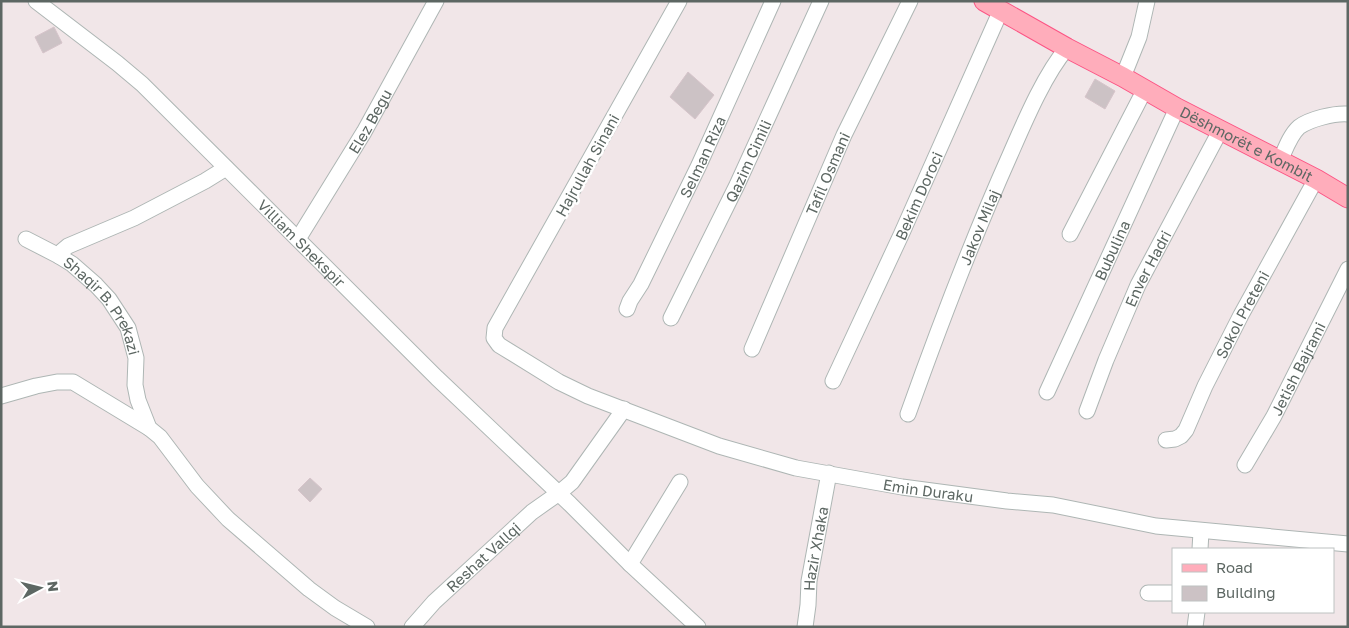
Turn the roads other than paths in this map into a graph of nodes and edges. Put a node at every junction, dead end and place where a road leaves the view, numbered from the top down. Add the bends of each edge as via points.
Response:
1 (36, 1) edge
2 (436, 1) edge
3 (679, 1) edge
4 (773, 1) edge
5 (821, 1) edge
6 (910, 1) edge
7 (984, 1) edge
8 (1147, 1) edge
9 (1001, 10) junction
10 (1067, 48) junction
11 (1123, 77) junction
12 (1145, 89) junction
13 (1177, 108) junction
14 (1348, 114) edge
15 (1220, 131) junction
16 (1280, 161) junction
17 (226, 168) junction
18 (1316, 179) junction
19 (1348, 198) edge
20 (1070, 234) dead end
21 (26, 239) dead end
22 (298, 239) junction
23 (59, 256) junction
24 (1348, 269) edge
25 (627, 310) dead end
26 (671, 318) dead end
27 (495, 328) joint
28 (752, 349) dead end
29 (833, 381) dead end
30 (923, 392) dead end
31 (1047, 392) dead end
32 (1, 396) edge
33 (624, 409) junction
34 (1087, 411) dead end
35 (908, 414) dead end
36 (149, 428) junction
37 (1166, 440) dead end
38 (1244, 465) dead end
39 (829, 473) junction
40 (680, 482) dead end
41 (559, 493) junction
42 (1201, 532) junction
43 (1348, 544) edge
44 (1200, 548) edge
45 (630, 564) junction
46 (1148, 592) dead end
47 (1172, 594) edge
48 (1197, 613) edge
49 (367, 627) edge
50 (412, 627) edge
51 (698, 627) edge
52 (805, 627) edge
53 (1195, 627) edge

1 - 17 street, Villiam Shekspir via 142,84
2 - 22 street, Elez Begu via 364,132
3 - 27 street, Hajrullah Sinani
4 - 25 street, Selman Riza via 699,165
5 - 26 street, Qazim Cimili via 737,185
6 - 28 street, Tafil Osmani via 844,135
7 - 9 main road, Dëshmorët e Kombit
8 - 11 street via 1139,37
9 - 10 main road, Dëshmorët e Kombit
9 - 29 street, Bekim Doroci
10 - 11 main road, Dëshmorët e Kombit
10 - 30 street via 1024,137 962,282
10 - 35 street, Jakov Milaj via 1037,97 997,183 954,287
11 - 12 main road, Dëshmorët e Kombit
12 - 13 main road, Dëshmorët e Kombit
12 - 20 street
13 - 15 main road, Dëshmorët e Kombit
13 - 31 street, Bubulina
14 - 16 street via 1321,117 1300,127
15 - 16 main road, Dëshmorët e Kombit
15 - 34 street, Enver Hadri via 1138,285
16 - 18 main road, Dëshmorët e Kombit
17 - 22 street, Villiam Shekspir
17 - 23 street, Shaqir B. Prekazi via 134,218 68,246
18 - 19 main road, Dëshmorët e Kombit
18 - 37 street, Sokol Preteni via 1241,315 1186,430 1175,439
21 - 23 street
22 - 41 street, Villiam Shekspir via 437,378
23 - 36 street, Shaqir B. Prekazi via 96,285 128,328 136,358 138,400
24 - 38 street, Jetish Bajrami via 1274,416
27 - 33 street, Emin Duraku via 494,338 499,345 528,364 559,382
32 - 36 street, Shaqir B. Prekazi via 36,386 73,382
33 - 39 street, Emin Duraku via 728,449 796,468
33 - 41 street via 578,474
36 - 49 street, Shaqir B. Prekazi via 228,519 310,589
39 - 42 street, Emin Duraku via 912,488 1053,505
39 - 52 street, Hazir Xhaka via 808,581
40 - 45 street
41 - 45 street, Villiam Shekspir
41 - 50 street, Reshat Vallqi via 525,518 434,602
42 - 43 street, Emin Duraku
42 - 44 street
45 - 51 street, Villiam Shekspir
46 - 47 street
48 - 53 street

